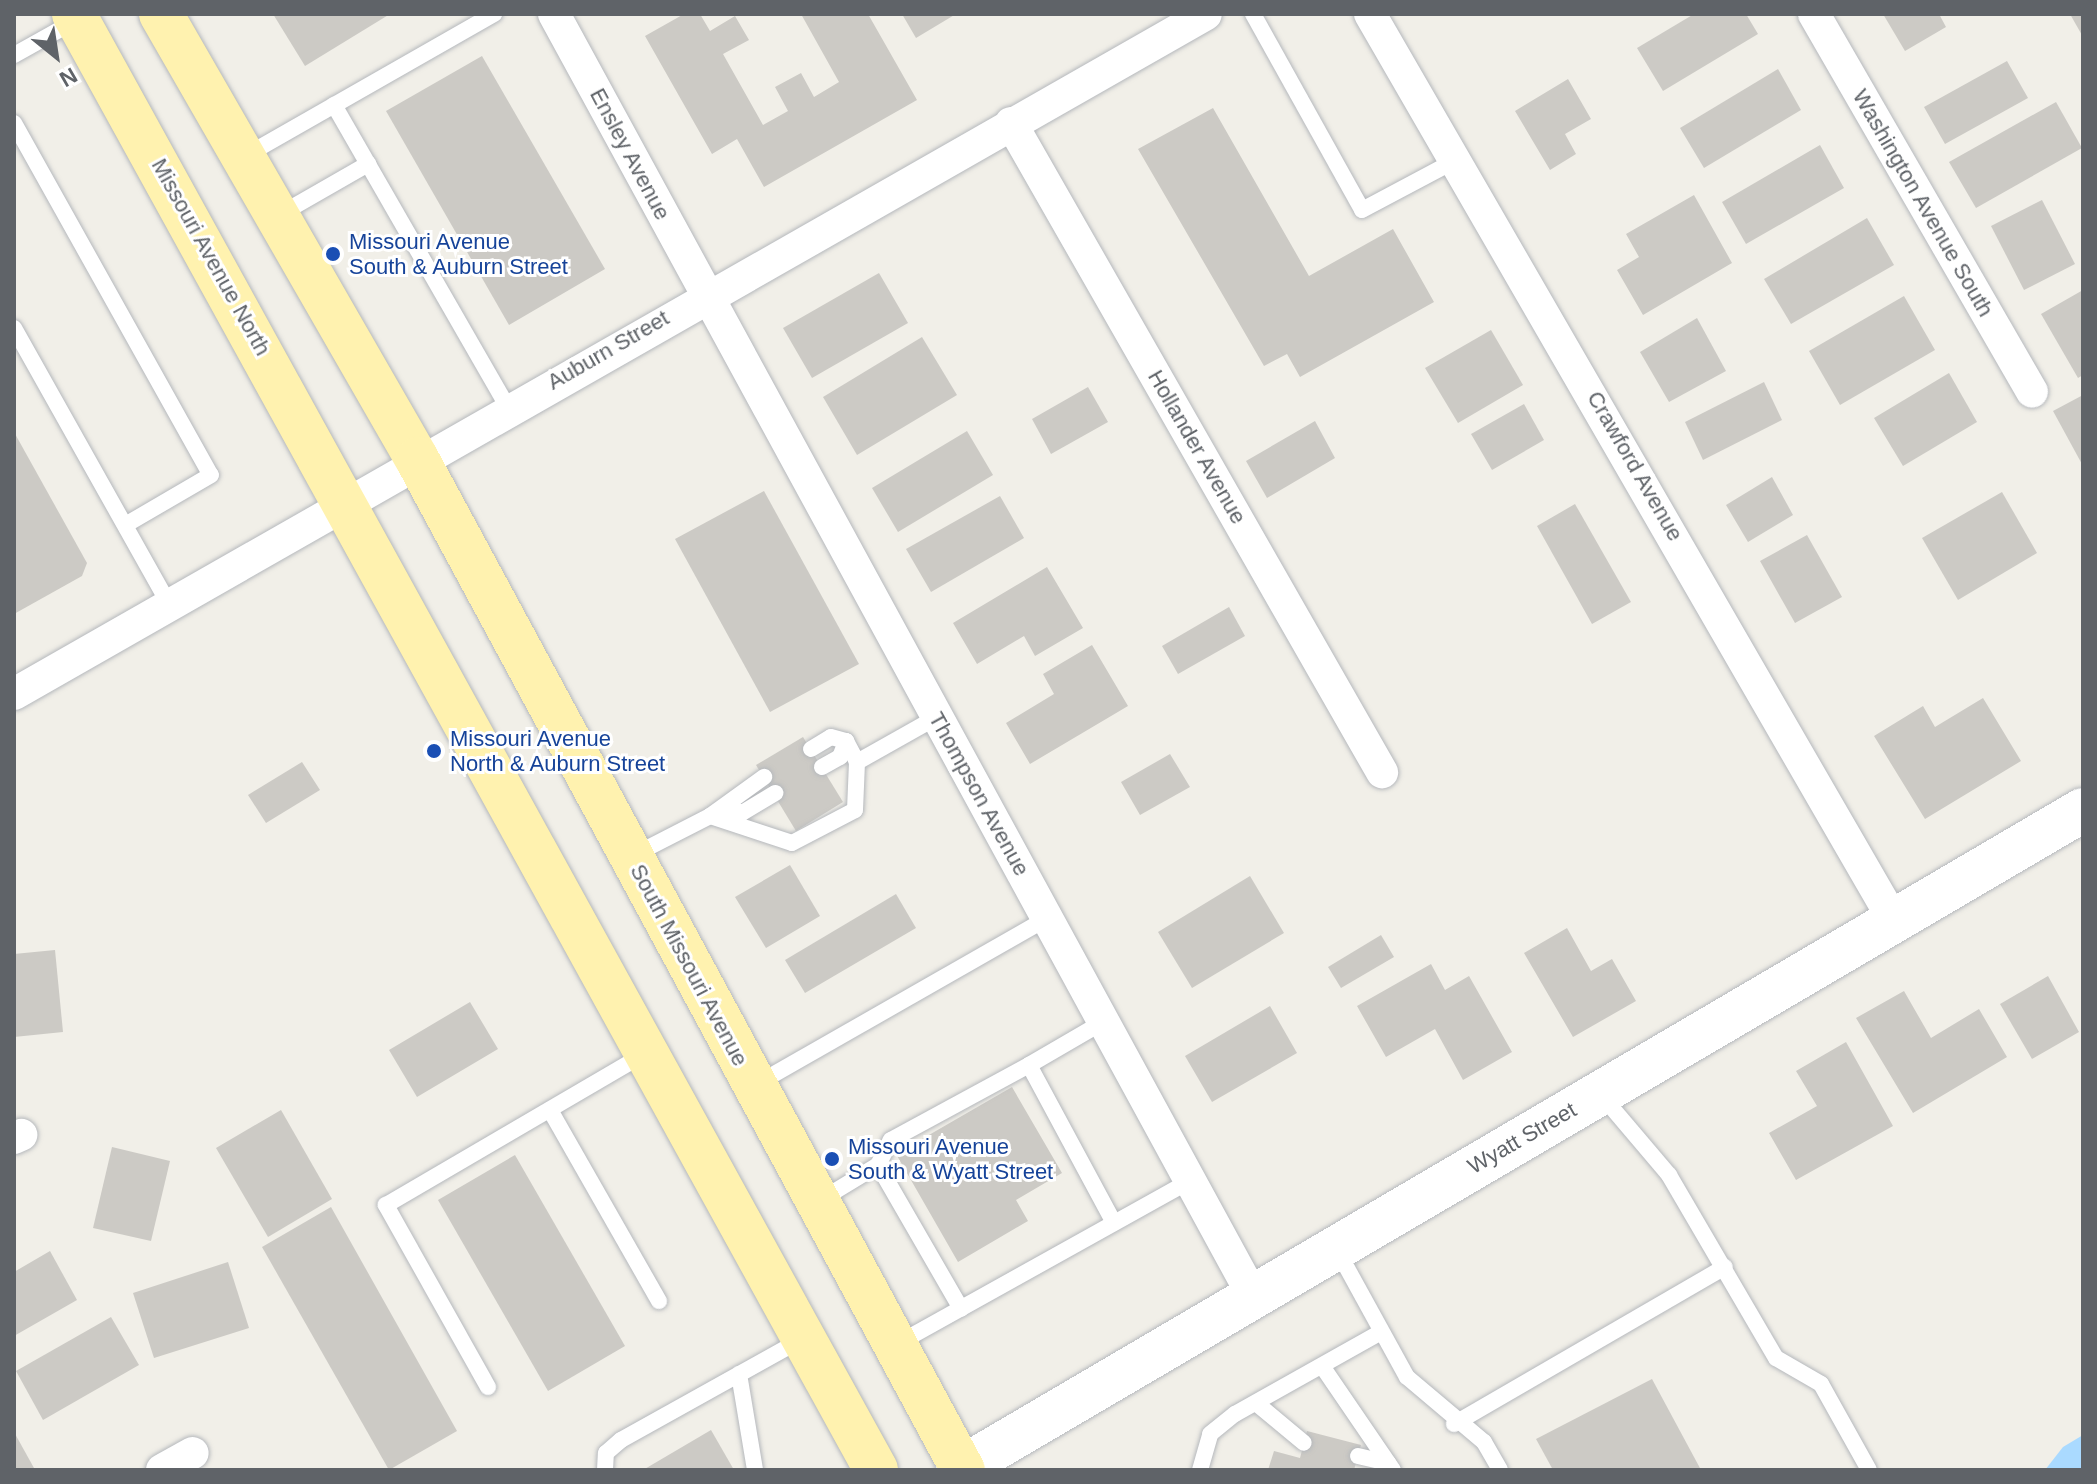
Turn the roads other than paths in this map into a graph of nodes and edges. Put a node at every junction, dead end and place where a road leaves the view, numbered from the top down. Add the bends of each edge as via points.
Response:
1 (161, 14) edge
2 (494, 14) edge
3 (554, 14) edge
4 (1206, 14) edge
5 (1253, 14) edge
6 (1370, 14) edge
7 (1814, 14) edge
8 (79, 16) edge
9 (14, 55) edge
10 (334, 105) junction
11 (14, 123) edge
12 (1011, 123) junction
13 (243, 157) junction
14 (1459, 158) junction
15 (368, 164) junction
16 (278, 216) junction
17 (706, 294) junction
18 (14, 328) edge
19 (2032, 392) dead end
20 (508, 408) junction
21 (417, 459) junction
22 (347, 500) junction
23 (125, 525) junction
24 (169, 604) junction
25 (14, 694) edge
26 (937, 717) junction
27 (846, 741) junction
28 (811, 749) dead end
29 (857, 762) junction
30 (822, 767) dead end
31 (1382, 772) dead end
32 (764, 777) dead end
33 (775, 793) dead end
34 (728, 807) junction
35 (2083, 810) edge
36 (710, 816) junction
37 (630, 857) junction
38 (1046, 919) junction
39 (1894, 921) junction
40 (1103, 1022) junction
41 (648, 1052) junction
42 (1029, 1065) junction
43 (754, 1086) junction
44 (1599, 1092) junction
45 (550, 1110) junction
46 (878, 1165) junction
47 (1190, 1181) junction
48 (817, 1202) junction
49 (1114, 1223) junction
50 (1335, 1247) junction
51 (1725, 1267) junction
52 (1252, 1294) junction
53 (659, 1301) dead end
54 (961, 1309) junction
55 (1381, 1332) junction
56 (804, 1338) junction
57 (895, 1345) junction
58 (1322, 1366) junction
59 (739, 1374) junction
60 (488, 1387) dead end
61 (1256, 1403) junction
62 (1454, 1424) junction
63 (1304, 1443) dead end
64 (193, 1453) dead end
65 (1358, 1456) dead end
66 (1391, 1467) edge
67 (961, 1469) edge
68 (162, 1470) edge
69 (605, 1470) edge
70 (755, 1470) edge
71 (876, 1470) edge
72 (1200, 1470) edge
73 (1500, 1470) edge
74 (1869, 1470) edge

1 - 13 main road
2 - 10 lane
3 - 17 street, Ensley Avenue
4 - 12 street, Auburn Street
5 - 14 lane via 1362,210
6 - 14 street, Crawford Avenue
7 - 19 street, Washington Avenue South
8 - 9 lane
8 - 22 main road, Missouri Avenue North
10 - 13 lane
10 - 15 lane
11 - 23 lane via 211,475
12 - 17 street, Auburn Street
12 - 31 street, Hollander Avenue
13 - 16 main road
14 - 39 street, Crawford Avenue
15 - 16 lane
15 - 20 lane
16 - 21 main road
17 - 20 street, Auburn Street
17 - 26 street, Thompson Avenue
18 - 23 lane
20 - 21 street, Auburn Street
21 - 22 street, Auburn Street
21 - 37 main road, South Missouri Avenue
22 - 24 street, Auburn Street
22 - 41 main road
23 - 24 lane
24 - 25 street, Auburn Street
26 - 29 lane
26 - 38 street, Thompson Avenue
27 - 28 lane via 831,737
27 - 29 lane
27 - 30 lane via 840,757
29 - 36 lane via 855,810 792,843
32 - 34 lane via 731,796
33 - 34 lane via 742,813
34 - 36 lane
35 - 39 street, Wyatt Street
36 - 37 lane
37 - 43 main road, South Missouri Avenue
38 - 40 street, Thompson Avenue
38 - 43 lane
39 - 44 street, Wyatt Street
40 - 42 lane
40 - 47 street, Thompson Avenue
41 - 45 lane
41 - 56 main road
42 - 46 lane via 891,1140
42 - 49 lane
43 - 48 main road, South Missouri Avenue
44 - 50 street, Wyatt Street
44 - 51 lane via 1669,1175
45 - 53 lane
45 - 60 lane via 386,1205
46 - 48 lane
46 - 54 lane
47 - 49 lane
47 - 52 street, Thompson Avenue
48 - 57 main road, South Missouri Avenue
49 - 54 lane
50 - 52 street, Wyatt Street
50 - 55 lane
51 - 62 lane
51 - 74 lane via 1776,1358 1821,1384
52 - 67 street, Wyatt Street
54 - 57 lane
55 - 58 lane
55 - 62 lane via 1407,1377
56 - 59 lane
56 - 71 main road
57 - 67 main road, South Missouri Avenue
58 - 61 lane
58 - 66 lane
59 - 69 lane via 621,1440 606,1453
59 - 70 lane
61 - 63 lane
61 - 72 lane via 1210,1434
62 - 73 lane via 1484,1442
64 - 68 street
65 - 66 lane

